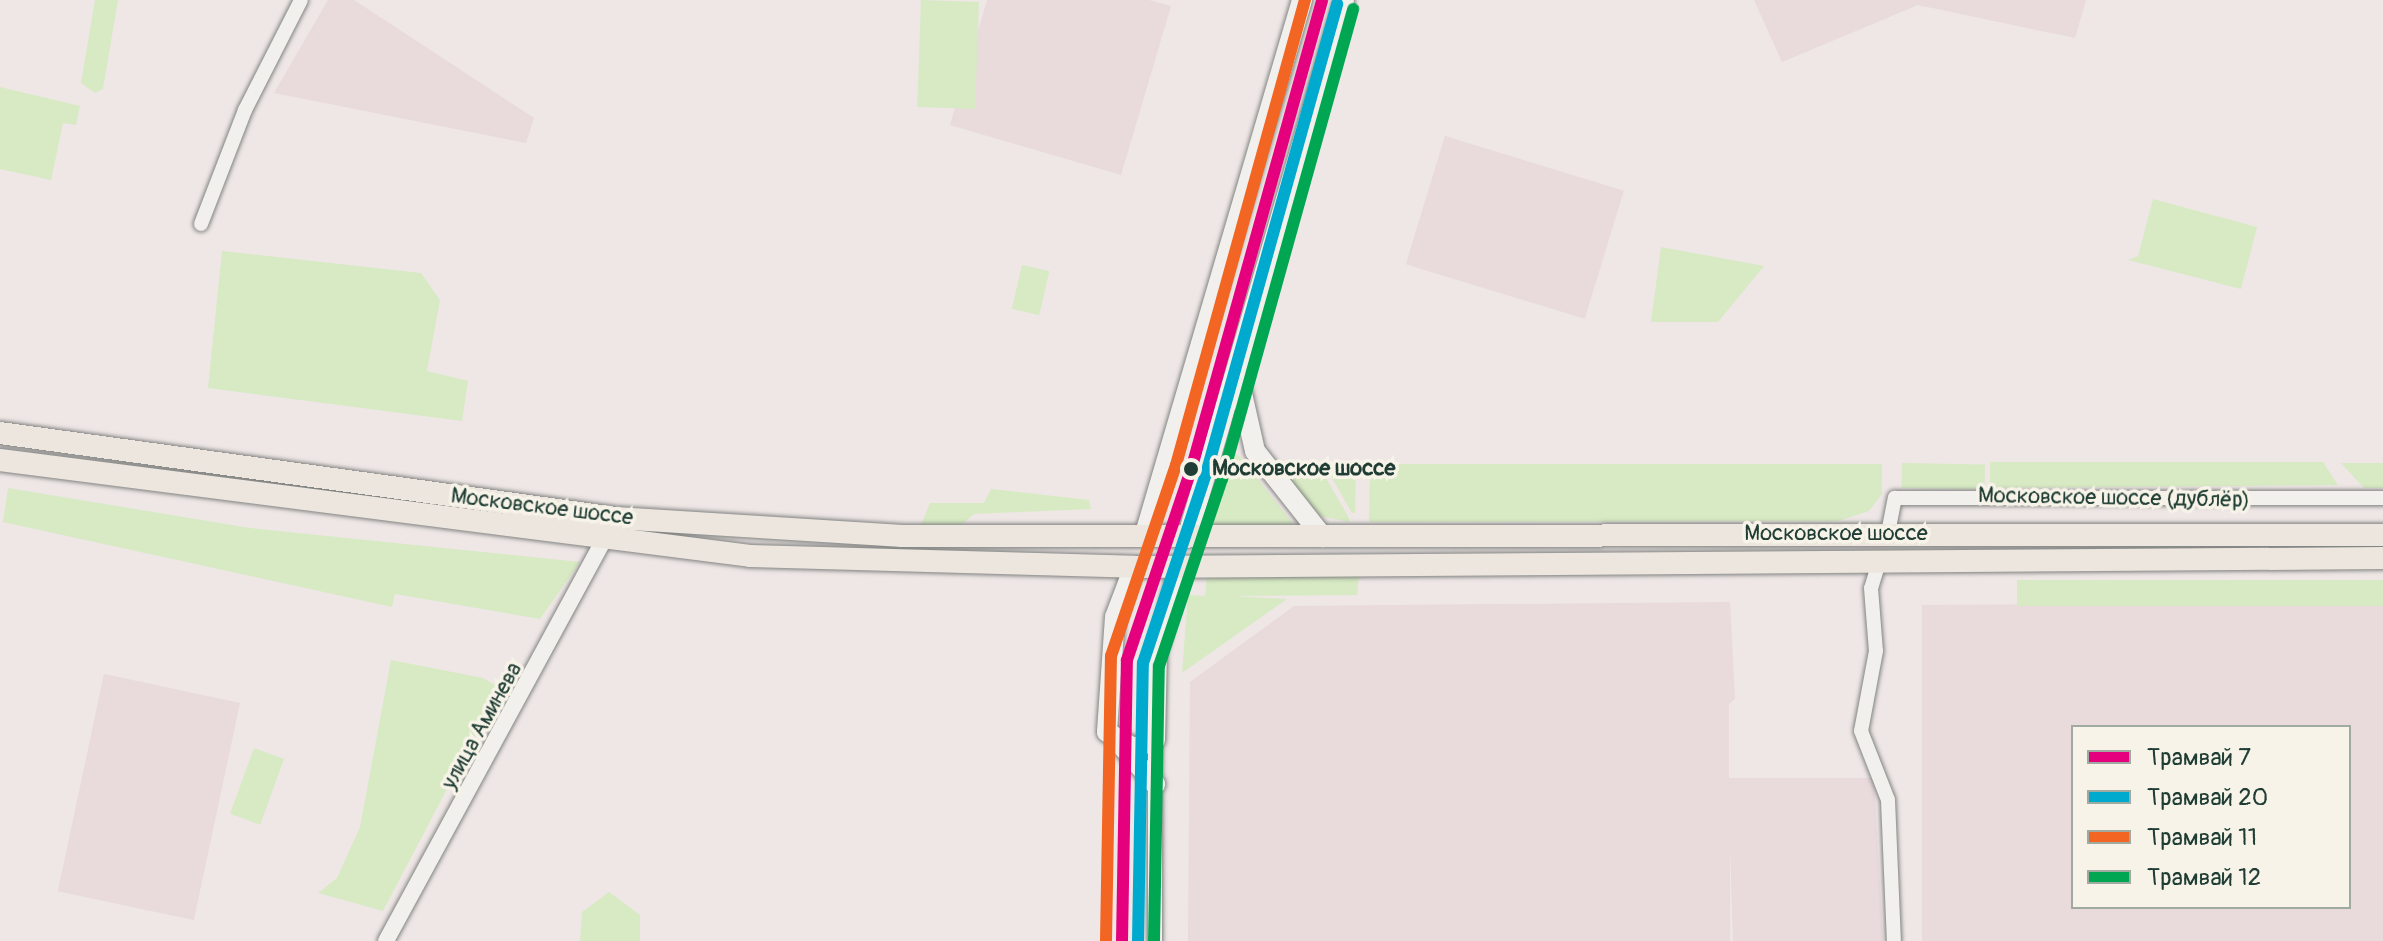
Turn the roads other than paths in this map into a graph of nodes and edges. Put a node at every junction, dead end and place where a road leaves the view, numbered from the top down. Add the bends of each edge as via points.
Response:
1 (301, 0) edge
2 (1302, 0) edge
3 (1344, 0) edge
4 (201, 224) dead end
5 (1238, 367) junction
6 (0, 433) edge
7 (0, 450) edge
8 (0, 460) edge
9 (2383, 498) edge
10 (2383, 535) edge
11 (608, 536) junction
12 (1328, 544) junction
13 (2383, 545) edge
14 (1884, 546) junction
15 (1139, 552) junction
16 (1184, 552) junction
17 (2383, 558) edge
18 (1155, 740) junction
19 (1121, 745) junction
20 (1155, 783) junction
21 (386, 941) edge
22 (1155, 941) edge
23 (1894, 941) edge

1 - 4 street via 245,110
2 - 15 main road
3 - 5 main road
5 - 12 main road via 1255,451
5 - 16 main road
6 - 15 main road, Московское шоссе via 616,518
7 - 11 main road, Московское шоссе
8 - 11 main road, Московское шоссе
9 - 14 street, Московское шоссе (дублёр) via 1895,498
10 - 14 main road, Московское шоссе
11 - 15 main road, Московское шоссе
11 - 21 street, улица Аминева
12 - 14 main road, Московское шоссе
12 - 16 main road, Московское шоссе
13 - 14 main road, Московское шоссе
14 - 16 main road, Московское шоссе
14 - 17 main road, Московское шоссе
14 - 23 street via 1871,588 1876,651 1861,731 1888,800
15 - 16 main road, Московское шоссе
15 - 19 main road via 1115,617 1107,732
16 - 18 main road via 1157,652
18 - 19 main road
18 - 20 street
19 - 20 main road
20 - 22 street

